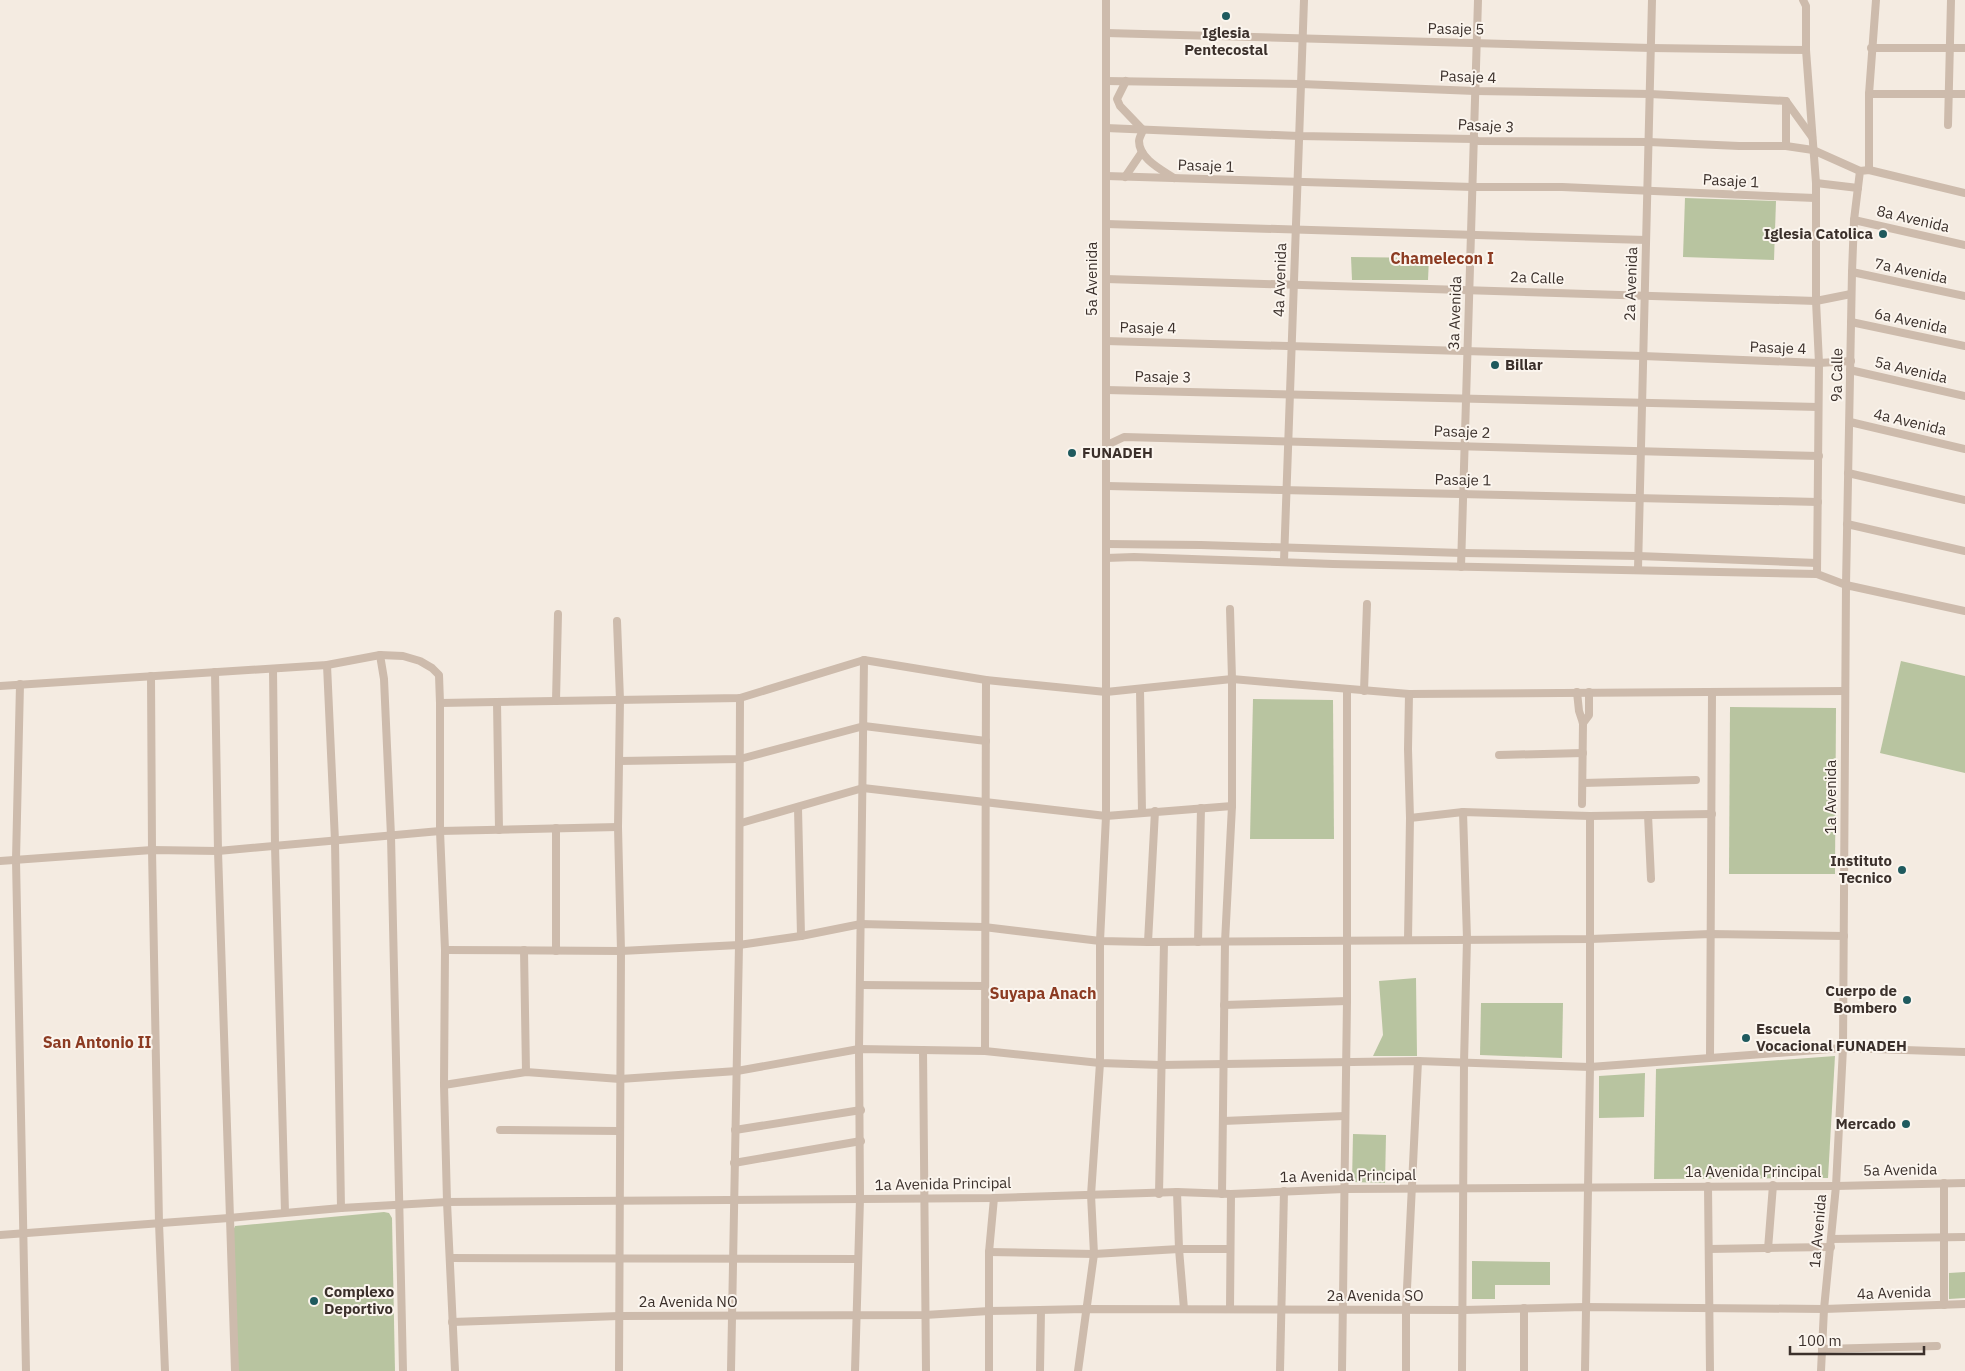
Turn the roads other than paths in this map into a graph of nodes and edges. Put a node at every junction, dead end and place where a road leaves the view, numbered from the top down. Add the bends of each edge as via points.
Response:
1 (1106, 0) edge
2 (1304, 0) edge
3 (1478, 0) edge
4 (1652, 0) edge
5 (1803, 0) edge
6 (1876, 0) edge
7 (1951, 0) edge
8 (1106, 34) junction
9 (1303, 39) junction
10 (1477, 43) junction
11 (1651, 48) junction
12 (1871, 48) junction
13 (1949, 48) junction
14 (1965, 48) edge
15 (1806, 50) junction
16 (1106, 81) junction
17 (1126, 82) junction
18 (1301, 84) junction
19 (1476, 91) junction
20 (1650, 94) junction
21 (1869, 94) junction
22 (1949, 94) junction
23 (1965, 94) edge
24 (1786, 101) junction
25 (1948, 125) dead end
26 (1106, 128) junction
27 (1143, 130) junction
28 (1299, 136) junction
29 (1812, 137) junction
30 (1474, 139) junction
31 (1649, 142) junction
32 (1786, 146) junction
33 (1813, 150) junction
34 (1142, 152) junction
35 (1864, 170) junction
36 (1106, 176) junction
37 (1125, 177) junction
38 (1174, 178) junction
39 (1298, 182) junction
40 (1816, 183) junction
41 (1473, 187) junction
42 (1858, 188) junction
43 (1648, 191) junction
44 (1965, 193) edge
45 (1816, 198) junction
46 (1854, 220) junction
47 (1106, 224) junction
48 (1296, 230) junction
49 (1471, 235) junction
50 (1646, 240) junction
51 (1965, 245) edge
52 (1852, 272) junction
53 (1106, 280) junction
54 (1294, 286) junction
55 (1470, 290) junction
56 (1851, 294) junction
57 (1645, 296) junction
58 (1965, 296) edge
59 (1816, 301) junction
60 (1851, 322) junction
61 (1106, 341) junction
62 (1292, 345) junction
63 (1965, 346) edge
64 (1468, 352) junction
65 (1643, 356) junction
66 (1819, 363) junction
67 (1850, 366) junction
68 (1106, 390) junction
69 (1290, 393) junction
70 (1965, 396) edge
71 (1466, 398) junction
72 (1642, 404) junction
73 (1818, 407) junction
74 (1850, 422) junction
75 (1288, 441) junction
76 (1107, 445) junction
77 (1465, 446) junction
78 (1965, 449) edge
79 (1641, 452) junction
80 (1819, 456) junction
81 (1848, 473) junction
82 (1107, 486) junction
83 (1286, 490) junction
84 (1464, 494) junction
85 (1640, 498) junction
86 (1965, 500) edge
87 (1818, 502) junction
88 (1847, 524) junction
89 (1107, 544) junction
90 (1284, 548) junction
91 (1965, 551) edge
92 (1462, 553) junction
93 (1638, 556) junction
94 (1106, 558) junction
95 (1284, 562) junction
96 (1817, 563) junction
97 (1461, 567) junction
98 (1638, 569) junction
99 (1817, 574) junction
100 (1846, 585) junction
101 (1367, 604) dead end
102 (1230, 609) dead end
103 (1965, 611) edge
104 (558, 614) dead end
105 (617, 621) dead end
106 (380, 656) junction
107 (864, 660) junction
108 (327, 665) junction
109 (273, 669) junction
110 (215, 672) junction
111 (151, 676) junction
112 (1232, 679) junction
113 (986, 680) junction
114 (20, 684) junction
115 (0, 686) edge
116 (1140, 689) junction
117 (1347, 690) junction
118 (1364, 691) junction
119 (1845, 691) junction
120 (1106, 692) junction
121 (1577, 692) junction
122 (1589, 692) junction
123 (1712, 693) junction
124 (1409, 694) junction
125 (740, 698) junction
126 (620, 700) junction
127 (556, 701) junction
128 (440, 702) junction
129 (496, 702) junction
130 (1583, 722) junction
131 (864, 726) junction
132 (986, 741) junction
133 (1583, 753) junction
134 (1499, 755) dead end
135 (740, 759) junction
136 (620, 761) junction
137 (1696, 780) dead end
138 (1583, 783) junction
139 (863, 788) junction
140 (986, 803) junction
141 (1582, 804) dead end
142 (1232, 806) junction
143 (798, 808) junction
144 (1201, 808) junction
145 (1154, 811) junction
146 (1142, 812) junction
147 (1463, 812) junction
148 (1712, 814) junction
149 (1648, 815) junction
150 (1106, 816) junction
151 (1590, 816) junction
152 (1410, 818) junction
153 (741, 823) junction
154 (618, 827) junction
155 (556, 828) junction
156 (499, 830) junction
157 (440, 831) junction
158 (391, 836) junction
159 (335, 841) junction
160 (275, 846) junction
161 (152, 850) junction
162 (218, 850) junction
163 (16, 860) junction
164 (0, 861) edge
165 (1651, 879) dead end
166 (861, 924) junction
167 (984, 927) junction
168 (1710, 934) junction
169 (801, 936) junction
170 (1844, 936) junction
171 (1346, 939) junction
172 (1408, 939) junction
173 (1467, 939) junction
174 (1591, 939) junction
175 (1100, 941) junction
176 (1148, 942) junction
177 (1164, 942) junction
178 (1198, 942) junction
179 (1225, 942) junction
180 (739, 946) junction
181 (445, 950) junction
182 (524, 950) junction
183 (556, 951) junction
184 (621, 951) junction
185 (861, 985) junction
186 (984, 986) junction
187 (1346, 1001) junction
188 (1224, 1005) junction
189 (1843, 1048) junction
190 (860, 1049) junction
191 (923, 1050) junction
192 (984, 1052) junction
193 (1965, 1052) edge
194 (1710, 1057) junction
195 (1346, 1061) junction
196 (1418, 1061) junction
197 (1100, 1063) junction
198 (1464, 1063) junction
199 (1161, 1066) junction
200 (1224, 1066) junction
201 (1590, 1067) junction
202 (736, 1071) junction
203 (526, 1072) junction
204 (620, 1079) junction
205 (444, 1086) junction
206 (861, 1110) junction
207 (1345, 1116) junction
208 (1223, 1121) junction
209 (500, 1130) dead end
210 (734, 1130) junction
211 (619, 1131) junction
212 (861, 1141) junction
213 (734, 1163) junction
214 (1944, 1183) junction
215 (1965, 1183) edge
216 (1773, 1185) junction
217 (1708, 1186) junction
218 (1836, 1186) junction
219 (1587, 1187) junction
220 (1464, 1188) junction
221 (1413, 1189) junction
222 (1344, 1190) junction
223 (1284, 1191) junction
224 (1177, 1192) junction
225 (1159, 1194) junction
226 (1226, 1194) junction
227 (1091, 1195) junction
228 (924, 1198) junction
229 (994, 1198) junction
230 (620, 1199) junction
231 (860, 1199) junction
232 (734, 1200) junction
233 (447, 1202) junction
234 (399, 1204) junction
235 (341, 1208) junction
236 (285, 1212) junction
237 (229, 1218) junction
238 (159, 1223) junction
239 (24, 1234) junction
240 (0, 1235) edge
241 (1944, 1237) junction
242 (1965, 1237) edge
243 (1831, 1239) junction
244 (1831, 1248) junction
245 (1179, 1249) junction
246 (1229, 1249) junction
247 (1709, 1249) junction
248 (1768, 1249) junction
249 (989, 1252) junction
250 (1094, 1254) junction
251 (450, 1258) junction
252 (620, 1258) junction
253 (733, 1259) junction
254 (858, 1259) junction
255 (1965, 1304) edge
256 (1944, 1305) junction
257 (1585, 1307) junction
258 (1524, 1308) junction
259 (1709, 1308) junction
260 (1086, 1309) junction
261 (1184, 1309) junction
262 (1230, 1309) junction
263 (1282, 1309) junction
264 (1406, 1309) junction
265 (1824, 1309) junction
266 (1040, 1310) junction
267 (1343, 1310) junction
268 (1463, 1310) junction
269 (990, 1311) junction
270 (856, 1315) junction
271 (925, 1315) junction
272 (619, 1316) junction
273 (732, 1316) junction
274 (452, 1322) junction
275 (1937, 1346) dead end
276 (1822, 1349) junction
277 (26, 1371) edge
278 (165, 1371) edge
279 (234, 1371) edge
280 (403, 1371) edge
281 (455, 1371) edge
282 (619, 1371) edge
283 (731, 1371) edge
284 (855, 1371) edge
285 (926, 1371) edge
286 (990, 1371) edge
287 (1040, 1371) edge
288 (1078, 1371) edge
289 (1280, 1371) edge
290 (1342, 1371) edge
291 (1406, 1371) edge
292 (1462, 1371) edge
293 (1524, 1371) edge
294 (1585, 1371) edge
295 (1710, 1371) edge
296 (1821, 1371) edge

1 - 8 street, 5a Avenida
2 - 9 street, 4a Avenida
3 - 10 street, 3a Avenida
4 - 11 street, 2a Avenida
5 - 15 street via 1806,6
6 - 12 street, 9a Calle
7 - 13 street
8 - 9 street, Pasaje 5
8 - 16 street, 5a Avenida
9 - 10 street, Pasaje 5
9 - 18 street, 4a Avenida
10 - 11 street, Pasaje 5
10 - 19 street, 3a Avenida
11 - 15 street, Pasaje 5
11 - 20 street, 2a Avenida
12 - 13 street
12 - 21 street, 9a Calle
13 - 14 street
13 - 22 street
15 - 29 street
16 - 17 street, Pasaje 4
16 - 26 street, 5a Avenida
17 - 18 street, Pasaje 4
17 - 27 street via 1117,99
18 - 19 street, Pasaje 4
18 - 28 street, 4a Avenida
19 - 20 street, Pasaje 4
19 - 30 street, 3a Avenida
20 - 24 street, Pasaje 4
20 - 31 street, 2a Avenida
21 - 22 street
21 - 35 street, 9a Calle
22 - 23 street
22 - 25 street
24 - 29 street
24 - 32 street
26 - 27 street, Pasaje 3
26 - 36 street, 5a Avenida
27 - 28 street, Pasaje 3
27 - 34 street via 1139,142
28 - 30 street, Pasaje 3
28 - 39 street, 4a Avenida
29 - 33 street
30 - 31 street, Pasaje 3
30 - 41 street, 3a Avenida
31 - 32 street, Pasaje 3
31 - 43 street, 2a Avenida
32 - 33 street, Pasaje 3
33 - 35 street, Pasaje 3
33 - 40 street
34 - 37 street
34 - 38 street via 1150,162
35 - 42 street, 9a Calle
35 - 44 street, Pasaje 3
36 - 37 street, Pasaje 1
36 - 47 street, 5a Avenida
37 - 38 street, Pasaje 1
38 - 39 street, Pasaje 1
39 - 41 street, Pasaje 1
39 - 48 street, 4a Avenida
40 - 42 street
40 - 45 street
41 - 43 street, Pasaje 1
41 - 49 street, 3a Avenida
42 - 46 street, 9a Calle
43 - 45 street, Pasaje 1
43 - 50 street, 2a Avenida
45 - 59 street
46 - 51 street, 8a Avenida
46 - 52 street, 9a Calle
47 - 48 street
47 - 53 street, 5a Avenida
48 - 49 street
48 - 54 street, 4a Avenida
49 - 50 street
49 - 55 street, 3a Avenida
50 - 57 street, 2a Avenida
52 - 56 street, 9a Calle
52 - 58 street, 7a Avenida
53 - 54 street, 2a Calle
53 - 61 street, 5a Avenida
54 - 55 street, 2a Calle
54 - 62 street, 4a Avenida
55 - 57 street, 2a Calle
55 - 64 street, 3a Avenida
56 - 59 street, 2a Calle
56 - 60 street, 9a Calle
57 - 59 street, 2a Calle
57 - 65 street, 2a Avenida
59 - 66 street
60 - 63 street, 6a Avenida
60 - 67 street, 9a Calle
61 - 62 street, Pasaje 4
61 - 68 street, 5a Avenida
62 - 64 street, Pasaje 4
62 - 69 street, 4a Avenida
64 - 65 street, Pasaje 4
64 - 71 street, 3a Avenida
65 - 66 street, Pasaje 4
65 - 72 street, 2a Avenida
66 - 67 street, Pasaje 4
66 - 73 street
67 - 70 street, 5a Avenida
67 - 74 street, 9a Calle
68 - 69 street, Pasaje 3
68 - 76 street, 5a Avenida
69 - 71 street, Pasaje 3
69 - 75 street, 4a Avenida
71 - 72 street, Pasaje 3
71 - 77 street, 3a Avenida
72 - 73 street, Pasaje 3
72 - 79 street, 2a Avenida
73 - 80 street
74 - 78 street, 4a Avenida
74 - 81 street, 9a Calle
75 - 76 street, Pasaje 2 via 1124,437
75 - 77 street, Pasaje 2
75 - 83 street, 4a Avenida
76 - 82 street, 5a Avenida
77 - 79 street, Pasaje 2
77 - 84 street, 3a Avenida
79 - 80 street, Pasaje 2
79 - 85 street, 2a Avenida
80 - 87 street
81 - 86 street
81 - 88 street, 9a Calle
82 - 83 street, Pasaje 1
82 - 89 street, 5a Avenida
83 - 84 street, Pasaje 1
83 - 90 street, 4a Avenida
84 - 85 street, Pasaje 1
84 - 92 street, 3a Avenida
85 - 87 street, Pasaje 1
85 - 93 street, 2a Avenida
87 - 96 street
88 - 91 street
88 - 100 street, 9a Calle
89 - 90 street
89 - 94 street, 5a Avenida
90 - 92 street
90 - 95 street, 4a Avenida
92 - 93 street
92 - 97 street, 3a Avenida
93 - 96 street
93 - 98 street, 2a Avenida
94 - 95 street
94 - 120 street, 5a Avenida
95 - 97 street
96 - 99 street
97 - 98 street
98 - 99 street
99 - 100 street
100 - 103 street
100 - 119 street, 1a Avenida
101 - 118 street
102 - 112 street
104 - 127 street
105 - 126 street
106 - 108 street
106 - 128 street via 404,656 432,668 438,675
106 - 158 street via 384,679
107 - 113 street
107 - 125 street
107 - 131 street
108 - 109 street
108 - 159 street
109 - 110 street
109 - 160 street
110 - 111 street
110 - 162 street
111 - 114 street
111 - 161 street
112 - 116 street
112 - 117 street
112 - 142 street
113 - 120 street
113 - 132 street
114 - 115 street
114 - 163 street
116 - 120 street
116 - 146 street
117 - 118 street
117 - 171 street
118 - 124 street
119 - 123 street
119 - 170 street, 1a Avenida
120 - 150 street, 5a Avenida
121 - 122 street
121 - 124 street
121 - 130 street via 1578,712
122 - 123 street
122 - 130 street via 1589,715
123 - 148 street
124 - 152 street
125 - 126 street
125 - 135 street
126 - 127 street
126 - 136 street
127 - 129 street
128 - 129 street
128 - 157 street
129 - 156 street
130 - 133 street
131 - 132 street
131 - 135 street
131 - 139 street
132 - 140 street
133 - 134 street
133 - 138 street
135 - 136 street
135 - 153 street
136 - 154 street
137 - 138 street
138 - 141 street
139 - 140 street
139 - 143 street
139 - 166 street
140 - 150 street
140 - 167 street
142 - 144 street
142 - 179 street
143 - 153 street
143 - 169 street
144 - 145 street
144 - 178 street
145 - 146 street
145 - 176 street
146 - 150 street
147 - 151 street
147 - 152 street
147 - 173 street
148 - 149 street
148 - 168 street
149 - 151 street
149 - 165 street
150 - 175 street, 5a Avenida
151 - 174 street
152 - 172 street
153 - 180 street
154 - 155 street
154 - 184 street
155 - 156 street
155 - 183 street
156 - 157 street
157 - 158 street
157 - 181 street
158 - 159 street
158 - 234 street
159 - 160 street
159 - 235 street
160 - 162 street
160 - 236 street
161 - 162 street
161 - 163 street
161 - 238 street
162 - 237 street
163 - 164 street
163 - 239 street
166 - 167 street
166 - 169 street
166 - 185 street
167 - 175 street
167 - 186 street
168 - 170 street
168 - 174 street
168 - 194 street
169 - 180 street
170 - 189 street, 1a Avenida
171 - 172 street
171 - 179 street
171 - 187 street
172 - 173 street
173 - 174 street
173 - 198 street
174 - 201 street
175 - 176 street
175 - 197 street, 5a Avenida
176 - 177 street
177 - 178 street
177 - 199 street
178 - 179 street
179 - 188 street
180 - 184 street
180 - 202 street
181 - 182 street
181 - 205 street
182 - 183 street
182 - 203 street
183 - 184 street
184 - 204 street
185 - 186 street
185 - 190 street
186 - 192 street
187 - 188 street
187 - 195 street
188 - 200 street
189 - 193 street
189 - 194 street
189 - 218 street, 1a Avenida
190 - 191 street
190 - 202 street
190 - 206 street
191 - 192 street
191 - 228 street
192 - 197 street
194 - 201 street
195 - 196 street
195 - 200 street
195 - 207 street
196 - 198 street
196 - 221 street
197 - 199 street
197 - 227 street, 5a Avenida
198 - 201 street
198 - 220 street
199 - 200 street
199 - 225 street
200 - 208 street
201 - 219 street
202 - 204 street
202 - 210 street
203 - 204 street
203 - 205 street
204 - 211 street
205 - 233 street
206 - 210 street
206 - 212 street
207 - 208 street
207 - 222 street
208 - 226 street
209 - 211 street
210 - 213 street
211 - 230 street
212 - 213 street
212 - 231 street
213 - 232 street
214 - 215 street, 5a Avenida
214 - 218 street, 5a Avenida
214 - 241 street
216 - 217 street, 1a Avenida Principal
216 - 218 street, 1a Avenida Principal
216 - 248 street
217 - 219 street, 1a Avenida Principal
217 - 247 street
218 - 243 street, 1a Avenida
219 - 220 street, 1a Avenida Principal
219 - 257 street
220 - 221 street, 1a Avenida Principal
220 - 268 street
221 - 222 street, 1a Avenida Principal
221 - 264 street
222 - 223 street, 1a Avenida Principal
222 - 267 street
223 - 226 street, 1a Avenida Principal
223 - 263 street
224 - 225 street, 1a Avenida Principal
224 - 226 street, 1a Avenida Principal
224 - 245 street
225 - 227 street, 1a Avenida Principal
226 - 246 street
227 - 229 street, 1a Avenida Principal
227 - 250 street, 5a Avenida
228 - 229 street, 1a Avenida Principal
228 - 231 street, 1a Avenida Principal
228 - 271 street
229 - 249 street
230 - 232 street, 1a Avenida Principal
230 - 233 street, 1a Avenida Principal
230 - 252 street
231 - 232 street, 1a Avenida Principal
231 - 254 street
232 - 253 street
233 - 234 street, 1a Avenida Principal
233 - 251 street
234 - 235 street, 1a Avenida Principal
234 - 280 street
235 - 236 street, 1a Avenida Principal
236 - 237 street, 1a Avenida Principal
237 - 238 street, 1a Avenida Principal
237 - 279 street
238 - 239 street, 1a Avenida Principal
238 - 278 street
239 - 240 street, 1a Avenida Principal
239 - 277 street
241 - 242 street
241 - 243 street
241 - 256 street
243 - 244 street, 1a Avenida
244 - 248 street
244 - 265 street, 1a Avenida
245 - 246 street
245 - 250 street
245 - 261 street
246 - 262 street
247 - 248 street
247 - 259 street
249 - 250 street
249 - 269 street
250 - 260 street, 5a Avenida
251 - 252 street
251 - 274 street
252 - 253 street
252 - 272 street
253 - 254 street
253 - 273 street
254 - 270 street
255 - 256 street, 4a Avenida
256 - 265 street, 4a Avenida
257 - 258 street, 2a Avenida SO
257 - 259 street, 2a Avenida SO
257 - 294 street
258 - 268 street, 2a Avenida SO
258 - 293 street
259 - 265 street, 2a Avenida SO
259 - 295 street
260 - 261 street, 2a Avenida SO
260 - 266 street, 2a Avenida SO
260 - 288 street, 5a Avenida
261 - 262 street, 2a Avenida SO
262 - 263 street, 2a Avenida SO
263 - 267 street, 2a Avenida SO
263 - 289 street
264 - 267 street, 2a Avenida SO
264 - 268 street, 2a Avenida SO
264 - 291 street
265 - 276 street, 1a Avenida
266 - 269 street, 2a Avenida SO
266 - 287 street
267 - 290 street
268 - 292 street
269 - 271 street, 2a Avenida SO
269 - 286 street
270 - 271 street, 2a Avenida NO
270 - 273 street, 2a Avenida NO
270 - 284 street
271 - 285 street
272 - 273 street, 2a Avenida NO
272 - 274 street, 2a Avenida NO
272 - 282 street
273 - 283 street
274 - 281 street
275 - 276 street
276 - 296 street, 1a Avenida

